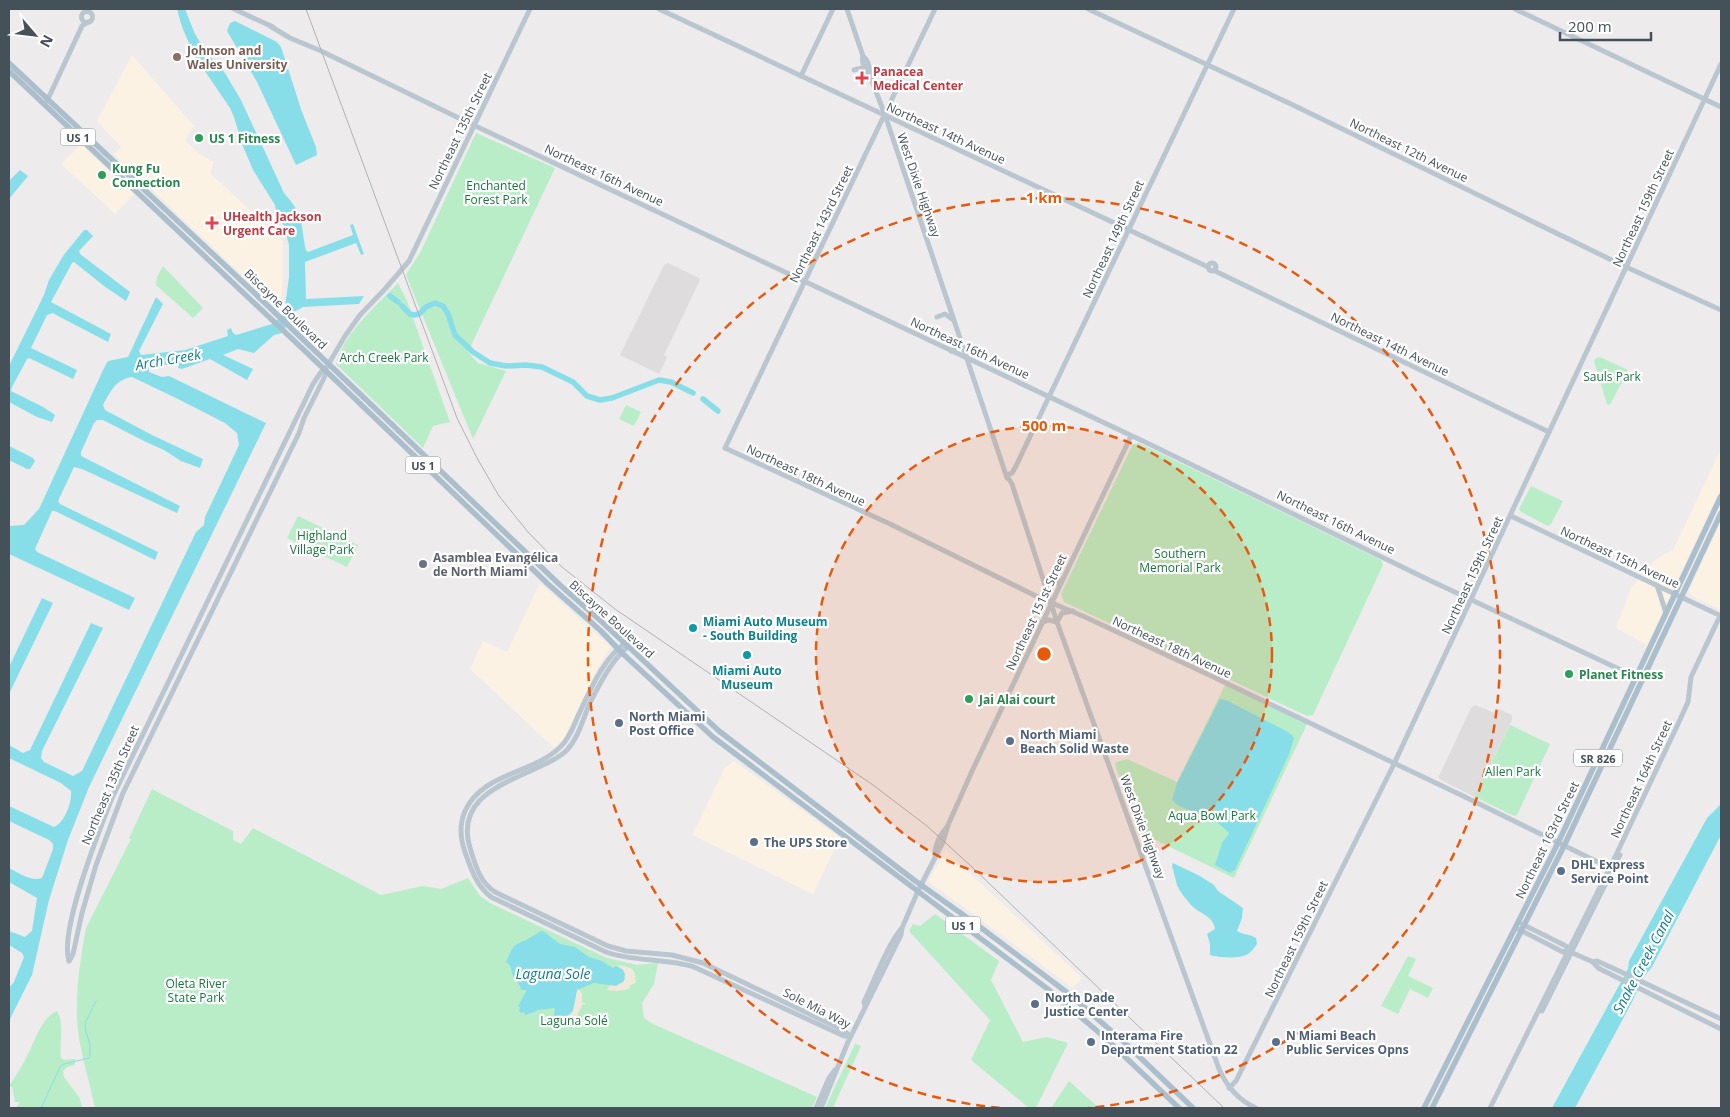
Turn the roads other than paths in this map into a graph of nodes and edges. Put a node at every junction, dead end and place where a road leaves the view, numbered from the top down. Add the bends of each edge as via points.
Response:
1 (234, 9) edge
2 (530, 9) edge
3 (659, 9) edge
4 (834, 9) edge
5 (846, 9) edge
6 (935, 9) edge
7 (1088, 9) edge
8 (1234, 9) edge
9 (1515, 9) edge
10 (90, 11) edge
11 (85, 21) junction
12 (863, 56) junction
13 (9, 62) edge
14 (1721, 64) edge
15 (1207, 65) junction
16 (854, 70) dead end
17 (866, 70) junction
18 (9, 72) edge
19 (801, 76) junction
20 (870, 76) junction
21 (878, 95) junction
22 (1705, 99) junction
23 (48, 100) junction
24 (45, 106) junction
25 (864, 106) junction
26 (1721, 107) edge
27 (885, 115) junction
28 (474, 125) junction
29 (68, 127) junction
30 (83, 132) junction
31 (81, 140) junction
32 (95, 143) junction
33 (1129, 231) junction
34 (1626, 266) junction
35 (804, 281) junction
36 (948, 301) junction
37 (1721, 310) edge
38 (937, 317) dead end
39 (953, 319) junction
40 (957, 327) junction
41 (287, 329) junction
42 (961, 340) junction
43 (951, 351) junction
44 (968, 359) junction
45 (327, 367) junction
46 (1049, 397) junction
47 (383, 416) junction
48 (377, 421) junction
49 (1549, 432) junction
50 (1131, 436) junction
51 (724, 448) joint
52 (432, 463) junction
53 (427, 468) junction
54 (1007, 476) junction
55 (1721, 496) edge
56 (1721, 512) edge
57 (1511, 516) junction
58 (242, 530) junction
59 (249, 534) junction
60 (1062, 580) junction
61 (1045, 583) junction
62 (1658, 585) junction
63 (1675, 594) junction
64 (1682, 597) junction
65 (1472, 599) junction
66 (1051, 603) junction
67 (574, 607) junction
68 (586, 607) junction
69 (1073, 611) junction
70 (1666, 613) junction
71 (584, 616) junction
72 (1721, 617) edge
73 (602, 622) junction
74 (1042, 622) junction
75 (1057, 622) junction
76 (191, 634) junction
77 (198, 638) junction
78 (626, 644) junction
79 (620, 651) junction
80 (1642, 664) junction
81 (1636, 677) junction
82 (1642, 680) junction
83 (1637, 691) junction
84 (143, 732) junction
85 (150, 736) junction
86 (1602, 749) junction
87 (1597, 760) junction
88 (1603, 763) junction
89 (1394, 764) junction
90 (759, 772) junction
91 (1598, 773) junction
92 (778, 777) junction
93 (773, 783) junction
94 (1585, 785) junction
95 (792, 787) junction
96 (1584, 804) junction
97 (849, 829) junction
98 (98, 832) junction
99 (106, 836) junction
100 (845, 836) junction
101 (1561, 844) junction
102 (1610, 868) junction
103 (921, 885) junction
104 (918, 891) junction
105 (1517, 925) junction
106 (1523, 928) junction
107 (67, 940) junction
108 (75, 942) junction
109 (1504, 949) junction
110 (1570, 952) junction
111 (1008, 960) junction
112 (1027, 962) junction
113 (1506, 962) junction
114 (1593, 962) junction
115 (1480, 998) junction
116 (1481, 1011) junction
117 (1721, 1019) edge
118 (1721, 1029) edge
119 (850, 1036) junction
120 (1139, 1057) junction
121 (1133, 1064) junction
122 (835, 1070) junction
123 (1439, 1079) junction
124 (1229, 1088) junction
125 (1433, 1091) junction
126 (1440, 1094) junction
127 (1433, 1106) edge
128 (816, 1108) edge
129 (821, 1108) edge
130 (1179, 1108) edge
131 (1193, 1108) edge
132 (1256, 1108) edge
133 (1424, 1108) edge
134 (1492, 1108) edge

1 - 28 street, Northeast 16th Avenue
2 - 28 street, Northeast 135th Street
3 - 19 street, Northeast 14th Avenue
4 - 19 street
5 - 12 street, West Dixie Highway
6 - 27 street, Northeast 143rd Street
7 - 15 street, Northeast 12th Avenue
8 - 15 street, Northeast 149th Street
9 - 22 street
10 - 11 street via 92,19
10 - 11 street via 82,14
11 - 23 street
12 - 17 street, West Dixie Highway
12 - 20 street, West Dixie Highway
13 - 23 main road, Biscayne Boulevard / US 1
14 - 22 street, Northeast 159th Street
15 - 33 street, Northeast 149th Street
15 - 34 street, Northeast 12th Avenue
16 - 17 street
17 - 20 street, West Dixie Highway
18 - 24 main road, Biscayne Boulevard / US 1
19 - 25 street, Northeast 14th Avenue
20 - 21 street, West Dixie Highway
21 - 25 street via 874,103
21 - 27 street, West Dixie Highway
22 - 26 street
22 - 34 street, Northeast 159th Street
23 - 24 street
23 - 30 main road, Biscayne Boulevard / US 1
24 - 29 main road, Biscayne Boulevard / US 1
25 - 27 street, Northeast 14th Avenue
27 - 33 street, Northeast 14th Avenue
27 - 35 street, Northeast 143rd Street
27 - 36 street, West Dixie Highway
28 - 35 street, Northeast 16th Avenue
28 - 45 street, Northeast 135th Street via 402,275 360,315
29 - 30 main road
29 - 31 main road, Biscayne Boulevard / US 1
30 - 32 main road, Biscayne Boulevard / US 1
31 - 32 main road
31 - 41 main road, Biscayne Boulevard / US 1 via 274,322
32 - 41 main road, Biscayne Boulevard / US 1 via 279,317
33 - 46 street, Northeast 149th Street
33 - 49 street, Northeast 14th Avenue via 1211,267
34 - 37 street, Northeast 12th Avenue
34 - 49 street, Northeast 159th Street
35 - 43 street, Northeast 16th Avenue
35 - 51 street, Northeast 143rd Street
36 - 39 street, West Dixie Highway
36 - 40 street, West Dixie Highway
38 - 39 street via 945,314
39 - 40 street, West Dixie Highway
40 - 42 street, West Dixie Highway
41 - 45 main road, Biscayne Boulevard / US 1
42 - 43 street
42 - 44 street, West Dixie Highway
43 - 44 street, Northeast 16th Avenue
44 - 46 street, Northeast 16th Avenue
44 - 54 street, West Dixie Highway
45 - 47 main road, Biscayne Boulevard / US 1
45 - 48 main road, Biscayne Boulevard / US 1
45 - 58 street, Northeast 135th Street via 313,384
45 - 59 street, Northeast 135th Street via 299,433
46 - 50 street, Northeast 16th Avenue
46 - 54 street, Northeast 149th Street via 1016,466
47 - 48 main road
47 - 52 main road, Biscayne Boulevard / US 1
48 - 53 main road, Biscayne Boulevard / US 1
49 - 57 street, Northeast 159th Street
50 - 60 street, Northeast 151st Street
50 - 65 street, Northeast 16th Avenue
51 - 66 street, Northeast 18th Avenue
52 - 53 main road
52 - 68 main road, Biscayne Boulevard / US 1
53 - 67 main road, Biscayne Boulevard / US 1
54 - 61 street, West Dixie Highway
55 - 63 main road, Northeast 163rd Street / SR 826
56 - 64 main road, Northeast 163rd Street / SR 826
57 - 62 street, Northeast 15th Avenue
57 - 65 street, Northeast 159th Street
58 - 59 street
58 - 76 street, Northeast 135th Street
59 - 77 street, Northeast 135th Street
60 - 61 street via 1053,586
60 - 66 street, Northeast 151st Street
61 - 66 street, West Dixie Highway
62 - 63 street, Northeast 15th Avenue
62 - 70 street
63 - 64 street, Northeast 15th Avenue
63 - 70 main road, Northeast 163rd Street / SR 826
64 - 72 street, Northeast 15th Avenue
64 - 82 main road, Northeast 163rd Street / SR 826
65 - 81 street, Northeast 16th Avenue
65 - 89 street, Northeast 159th Street
66 - 69 street, Northeast 18th Avenue
66 - 74 street, Northeast 151st Street
66 - 75 street, West Dixie Highway
67 - 68 main road via 581,610
67 - 71 main road, Biscayne Boulevard / US 1
68 - 73 main road, Biscayne Boulevard / US 1
69 - 75 street via 1062,613
69 - 89 street, Northeast 18th Avenue
70 - 80 main road, Northeast 163rd Street / SR 826
71 - 73 main road
71 - 79 main road, Biscayne Boulevard / US 1
72 - 102 street, Northeast 164th Street via 1693,673 1684,710
72 - 110 street, Northeast 164th Street via 1694,678 1690,703 1681,725 1614,870
73 - 78 main road, Biscayne Boulevard / US 1
74 - 75 street
74 - 103 street, Northeast 151st Street via 948,826 935,847 936,854
75 - 124 street, West Dixie Highway via 1219,1069
76 - 77 street
76 - 84 street, Northeast 135th Street
77 - 85 street, Northeast 135th Street
78 - 79 street
78 - 92 main road, Biscayne Boulevard / US 1 via 719,732
79 - 90 main road, Biscayne Boulevard / US 1 via 713,737
79 - 119 street, Sole Mia Way via 566,750 554,760 484,795 474,807 468,823 468,839 477,869 495,892 608,946 703,963
79 - 119 street, Sole Mia Way via 600,671 560,748 484,788 469,804 461,824 462,840 474,877 483,890 497,900 606,952 694,967
80 - 81 main road, Northeast 163rd Street / SR 826
80 - 82 main road
81 - 83 main road
81 - 86 main road, Northeast 163rd Street / SR 826
82 - 83 main road, Northeast 163rd Street / SR 826
83 - 88 main road, Northeast 163rd Street / SR 826
84 - 85 street
84 - 98 street, Northeast 135th Street
85 - 99 street, Northeast 135th Street
86 - 87 main road, Northeast 163rd Street / SR 826
86 - 88 main road
87 - 91 main road
87 - 94 main road, Northeast 163rd Street / SR 826
88 - 91 main road, Northeast 163rd Street / SR 826
89 - 101 street, Northeast 18th Avenue
89 - 124 street, Northeast 159th Street via 1236,1081
90 - 92 main road
90 - 93 main road, Biscayne Boulevard / US 1
91 - 96 main road, Northeast 163rd Street / SR 826
92 - 95 main road, Biscayne Boulevard / US 1
93 - 95 main road
93 - 100 main road, Biscayne Boulevard / US 1
94 - 96 main road
94 - 101 main road, Northeast 163rd Street / SR 826
95 - 97 main road, Biscayne Boulevard / US 1
96 - 101 main road, Northeast 163rd Street / SR 826
97 - 100 main road
97 - 103 main road, Biscayne Boulevard / US 1
98 - 99 street
98 - 107 street, Northeast 135th Street
99 - 108 street, Northeast 135th Street
100 - 104 main road, Biscayne Boulevard / US 1
101 - 102 street, Northeast 18th Avenue
101 - 105 main road, Northeast 163rd Street / SR 826
101 - 106 main road, Northeast 163rd Street / SR 826
102 - 110 street, Northeast 164th Street
103 - 104 street, Northeast 151st Street
103 - 112 main road, Biscayne Boulevard / US 1
104 - 111 main road, Biscayne Boulevard / US 1
104 - 119 street, Northeast 151st Street
105 - 106 street
105 - 109 main road, Northeast 163rd Street / SR 826
106 - 110 street via 1564,952
106 - 113 main road, Northeast 163rd Street / SR 826
107 - 108 street
107 - 108 street, Northeast 135th Street via 69,961
109 - 113 main road
109 - 115 main road, Northeast 163rd Street / SR 826
110 - 114 street
110 - 134 street, Northeast 164th Street
111 - 112 main road via 1012,957
111 - 121 main road, Biscayne Boulevard / US 1 via 1076,1012
112 - 120 main road, Biscayne Boulevard / US 1 via 1087,1009
113 - 116 main road, Northeast 163rd Street / SR 826
114 - 117 street via 1597,961
114 - 118 street via 1598,968
115 - 116 main road
115 - 123 main road, Northeast 163rd Street / SR 826
116 - 126 main road, Northeast 163rd Street / SR 826
119 - 122 street, Northeast 151st Street
120 - 121 main road
120 - 131 main road, Biscayne Boulevard / US 1
121 - 130 main road, Biscayne Boulevard / US 1
122 - 128 street, Northeast 151st Street
122 - 129 street, Northeast 151st Street
123 - 125 main road, Northeast 163rd Street / SR 826
123 - 126 main road
124 - 132 street
125 - 127 main road
125 - 133 main road, Northeast 163rd Street / SR 826
126 - 127 main road, Northeast 163rd Street / SR 826

